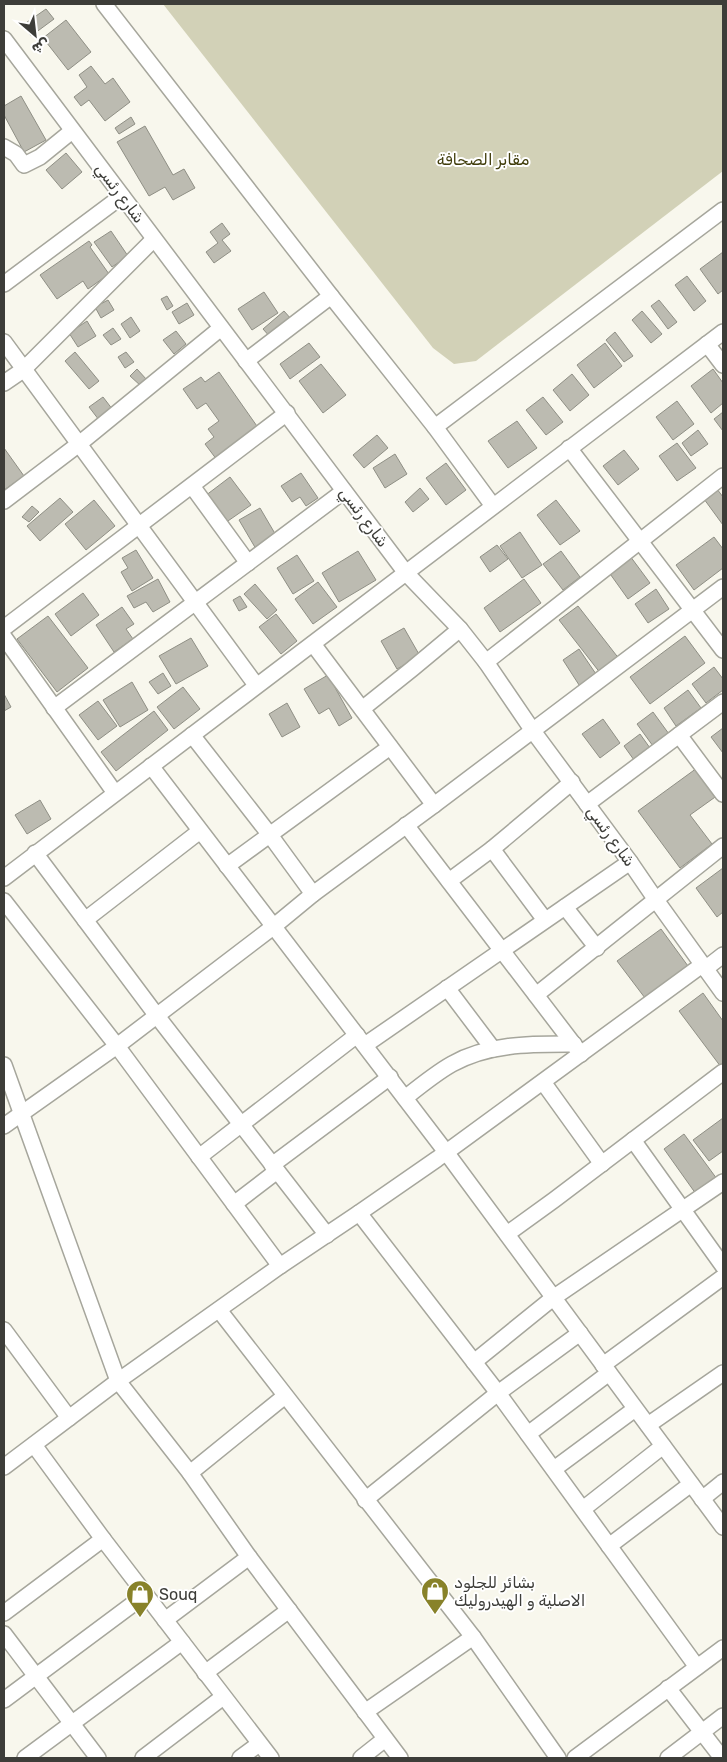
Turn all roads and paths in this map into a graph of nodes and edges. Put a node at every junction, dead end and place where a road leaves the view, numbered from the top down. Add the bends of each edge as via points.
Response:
1 (104, 4) edge
2 (4, 40) edge
3 (72, 131) junction
4 (4, 147) edge
5 (122, 196) junction
6 (723, 210) edge
7 (154, 238) junction
8 (4, 284) edge
9 (331, 296) junction
10 (221, 328) junction
11 (723, 332) edge
12 (4, 342) edge
13 (707, 344) junction
14 (246, 361) junction
15 (723, 365) edge
16 (23, 370) junction
17 (4, 383) edge
18 (287, 413) junction
19 (435, 427) junction
20 (78, 444) junction
21 (569, 448) junction
22 (723, 476) edge
23 (192, 486) junction
24 (344, 491) junction
25 (4, 501) edge
26 (493, 506) junction
27 (139, 525) junction
28 (640, 541) junction
29 (248, 563) junction
30 (406, 572) junction
31 (723, 587) edge
32 (195, 603) junction
33 (693, 609) junction
34 (4, 628) edge
35 (460, 629) junction
36 (4, 637) edge
37 (313, 644) junction
38 (723, 650) edge
39 (10, 659) edge
40 (486, 662) junction
41 (256, 685) junction
42 (723, 702) edge
43 (54, 708) junction
44 (362, 709) junction
45 (533, 731) junction
46 (192, 735) junction
47 (679, 735) junction
48 (390, 747) junction
49 (151, 766) junction
50 (572, 782) junction
51 (115, 793) junction
52 (723, 794) edge
53 (587, 804) junction
54 (434, 806) junction
55 (406, 825) junction
56 (200, 831) junction
57 (270, 835) junction
58 (723, 846) edge
59 (492, 849) junction
60 (36, 853) junction
61 (630, 862) junction
62 (227, 866) junction
63 (4, 878) edge
64 (449, 881) junction
65 (313, 894) junction
66 (656, 900) junction
67 (4, 901) edge
68 (565, 907) junction
69 (85, 920) junction
70 (545, 920) junction
71 (273, 927) junction
72 (597, 948) junction
73 (502, 950) junction
74 (723, 955) edge
75 (703, 967) junction
76 (447, 988) junction
77 (723, 993) edge
78 (536, 995) junction
79 (156, 1016) junction
80 (361, 1040) junction
81 (117, 1046) junction
82 (492, 1049) junction
83 (578, 1050) junction
84 (4, 1065) edge
85 (723, 1072) edge
86 (390, 1077) junction
87 (543, 1082) junction
88 (405, 1098) junction
89 (22, 1115) junction
90 (241, 1124) junction
91 (4, 1126) edge
92 (633, 1140) junction
93 (446, 1152) junction
94 (199, 1157) junction
95 (602, 1164) junction
96 (275, 1168) junction
97 (723, 1182) edge
98 (234, 1204) junction
99 (683, 1210) junction
100 (359, 1213) junction
101 (507, 1234) junction
102 (326, 1235) junction
103 (280, 1266) junction
104 (723, 1266) edge
105 (723, 1277) edge
106 (553, 1298) junction
107 (219, 1310) junction
108 (4, 1330) edge
109 (580, 1333) junction
110 (474, 1362) junction
111 (606, 1369) junction
112 (723, 1373) edge
113 (118, 1381) junction
114 (498, 1393) junction
115 (285, 1396) junction
116 (635, 1409) junction
117 (69, 1418) junction
118 (648, 1426) junction
119 (528, 1434) junction
120 (34, 1445) junction
121 (663, 1446) junction
122 (4, 1467) edge
123 (554, 1470) junction
124 (190, 1473) junction
125 (723, 1482) edge
126 (691, 1484) junction
127 (702, 1499) junction
128 (365, 1500) junction
129 (583, 1509) junction
130 (723, 1527) edge
131 (102, 1539) junction
132 (609, 1546) junction
133 (249, 1557) junction
134 (145, 1594) junction
135 (289, 1610) junction
136 (4, 1613) edge
137 (164, 1620) junction
138 (4, 1634) edge
139 (473, 1637) junction
140 (182, 1642) junction
141 (723, 1648) edge
142 (697, 1667) junction
143 (205, 1673) junction
144 (35, 1677) junction
145 (668, 1688) junction
146 (224, 1697) junction
147 (4, 1700) edge
148 (365, 1712) junction
149 (723, 1716) edge
150 (72, 1723) junction
151 (702, 1732) junction
152 (385, 1739) junction
153 (259, 1744) junction
154 (25, 1758) edge
155 (98, 1758) edge
156 (143, 1758) edge
157 (240, 1758) edge
158 (271, 1758) edge
159 (361, 1758) edge
160 (400, 1758) edge
161 (558, 1758) edge
162 (575, 1758) edge
163 (668, 1758) edge
164 (722, 1758) edge

1 - 9 street
2 - 3 street, شارع رئسي
3 - 4 street via 24,166 16,154
3 - 5 street, شارع رئسي
5 - 7 street, شارع رئسي
5 - 8 street
6 - 19 street
7 - 10 street, شارع رئسي
7 - 16 street
9 - 14 street
9 - 19 street
10 - 14 street, شارع رئسي
10 - 20 street
11 - 13 street
12 - 16 street
13 - 15 street
13 - 21 street
14 - 18 street, شارع رئسي
16 - 17 street
16 - 20 street
18 - 23 street
18 - 24 street, شارع رئسي
19 - 26 street
20 - 25 street
20 - 27 street
21 - 26 street
21 - 28 street
22 - 28 street
23 - 27 street
23 - 29 street
24 - 29 street
24 - 30 street, شارع رئسي
26 - 30 street
27 - 32 street
27 - 34 street
28 - 33 street
28 - 40 street
29 - 32 street
30 - 35 street, شارع رئسي
30 - 37 street
31 - 33 street
32 - 41 street
32 - 43 street
33 - 38 street
33 - 45 street
35 - 40 street, شارع رئسي
35 - 44 street
36 - 39 street
37 - 41 street
37 - 44 street
39 - 43 street
40 - 45 street, شارع رئسي
41 - 46 street
42 - 47 street
43 - 51 street
44 - 48 street
45 - 50 street, شارع رئسي
45 - 54 street
46 - 49 street
46 - 57 street
47 - 52 street
47 - 53 street
48 - 54 street
48 - 57 street
49 - 51 street
49 - 56 street
50 - 53 street, شارع رئسي
50 - 59 street
51 - 60 street
53 - 61 street, شارع رئسي
54 - 55 street
55 - 64 street
55 - 65 street
56 - 62 street
56 - 69 street
57 - 62 street
57 - 65 street
58 - 66 street
59 - 64 street
59 - 70 street
60 - 63 street
60 - 69 street
61 - 66 street, شارع رئسي
61 - 68 street
62 - 71 street
64 - 73 street
65 - 71 street
66 - 72 street
66 - 75 street, شارع رئسي
67 - 81 street
68 - 70 street
68 - 72 street
69 - 79 street
70 - 73 street
71 - 79 street
71 - 80 street
72 - 78 street
73 - 76 street
73 - 78 street
74 - 75 street
75 - 77 street, شارع رئسي
75 - 83 street
76 - 80 street
76 - 82 street
78 - 83 street
79 - 81 street
79 - 90 street
80 - 86 street
80 - 90 street
81 - 89 street
81 - 94 street
82 - 83 street via 526,1045
82 - 88 street via 452,1064
83 - 87 street
84 - 89 street
85 - 92 street
86 - 88 street
86 - 96 street
87 - 93 street
87 - 95 street
88 - 93 street
89 - 91 street
89 - 113 street
90 - 94 street
90 - 96 street
92 - 95 street
92 - 99 street
93 - 100 street
93 - 101 street
94 - 98 street
95 - 101 street
96 - 98 street
96 - 102 street
97 - 99 street
98 - 103 street
99 - 104 street
99 - 106 street
100 - 102 street
100 - 110 street
101 - 106 street
102 - 103 street
103 - 107 street
105 - 111 street
106 - 109 street
106 - 110 street
107 - 113 street
107 - 115 street
108 - 117 street
109 - 111 street
109 - 114 street
110 - 114 street
111 - 116 street
111 - 119 street
112 - 118 street
113 - 117 street
113 - 124 street
114 - 119 street
114 - 128 street
115 - 124 street
115 - 128 street
116 - 118 street
116 - 123 street
117 - 120 street
118 - 121 street
119 - 123 street
120 - 122 street
120 - 131 street
121 - 126 street
121 - 129 street
123 - 129 street
124 - 133 street
125 - 127 street
126 - 127 street
126 - 132 street
127 - 130 street
128 - 139 street
129 - 132 street
131 - 134 street
131 - 136 street
132 - 142 street
133 - 135 street
133 - 137 street
134 - 137 street
134 - 144 street
135 - 143 street
135 - 148 street
137 - 140 street
138 - 144 street
139 - 148 street
139 - 161 street
140 - 143 street
140 - 150 street
141 - 142 street
142 - 145 street
143 - 146 street
144 - 147 street
144 - 150 street
145 - 151 street
145 - 162 street
146 - 153 street
146 - 156 street
148 - 152 street
149 - 151 street
150 - 154 street
150 - 155 street
151 - 163 street
151 - 164 street
152 - 159 street
152 - 160 street
153 - 157 street
153 - 158 street

